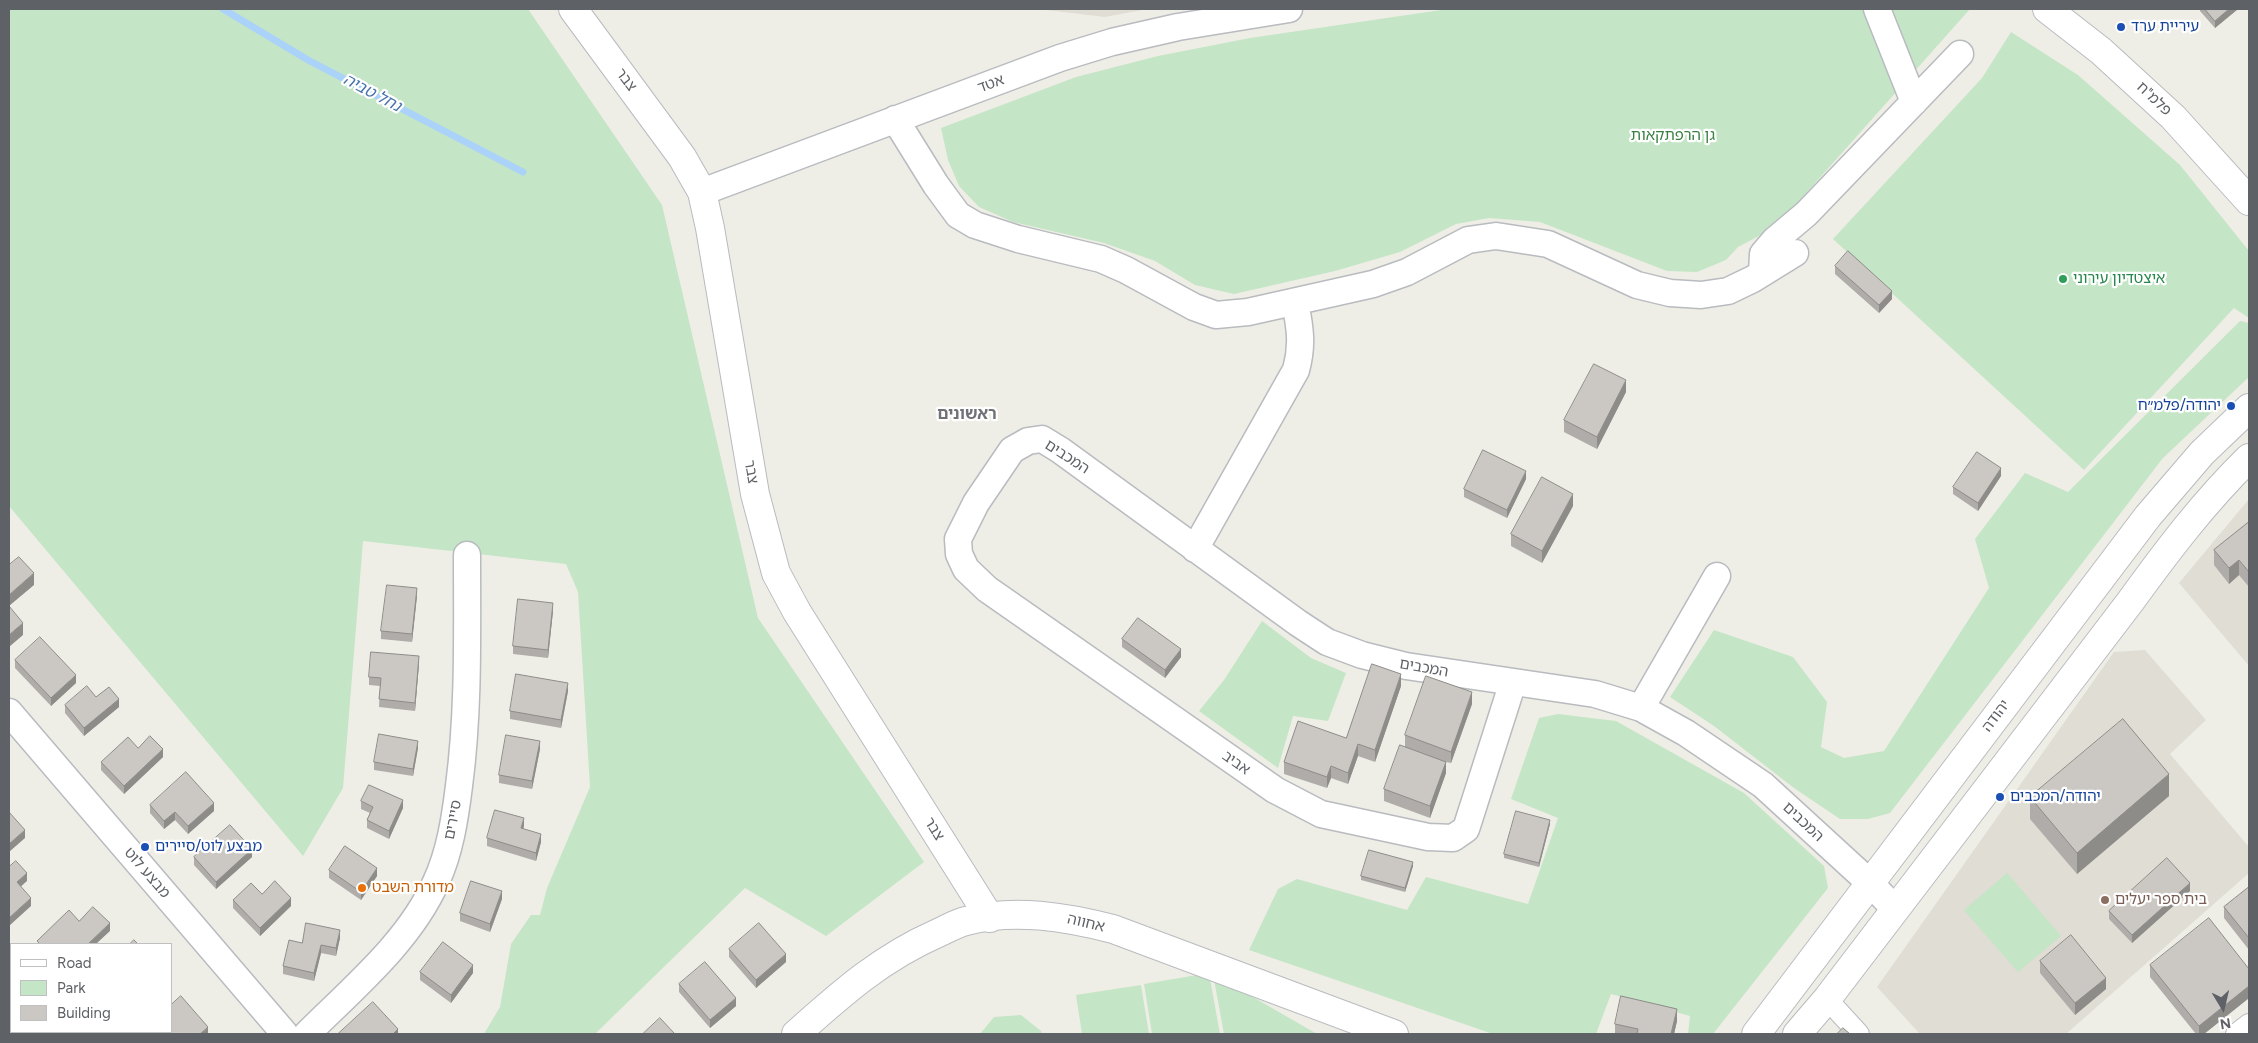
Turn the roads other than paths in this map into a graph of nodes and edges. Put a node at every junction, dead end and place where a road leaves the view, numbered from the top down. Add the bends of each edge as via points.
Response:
1 (572, 9) edge
2 (1289, 9) edge
3 (1877, 9) edge
4 (2047, 9) edge
5 (1960, 54) dead end
6 (1914, 102) junction
7 (895, 119) junction
8 (702, 192) junction
9 (2249, 201) edge
10 (1795, 253) dead end
11 (1762, 273) junction
12 (1295, 302) junction
13 (2249, 408) edge
14 (2249, 458) edge
15 (976, 503) joint
16 (1195, 549) junction
17 (467, 555) dead end
18 (1717, 576) dead end
19 (1513, 682) junction
20 (1641, 708) junction
21 (9, 712) edge
22 (1870, 883) junction
23 (1895, 909) junction
24 (990, 918) junction
25 (1827, 999) junction
26 (2249, 1024) edge
27 (1363, 1029) edge
28 (285, 1034) edge
29 (307, 1034) edge
30 (796, 1034) edge
31 (1394, 1034) edge
32 (1756, 1034) edge
33 (1797, 1034) edge
34 (1859, 1034) edge
35 (2236, 1034) edge

1 - 8 street, צבר via 682,157
2 - 7 street, אטד via 1178,27 1112,42
3 - 6 street
4 - 9 street, פלמ"ח via 2101,51 2173,116
5 - 6 street
6 - 11 street via 1806,214 1775,240 1763,254
7 - 8 street, אטד
7 - 12 street via 958,215 975,225 1101,259 1216,315
8 - 24 street, צבר via 755,494 776,573 796,612
10 - 11 street
11 - 12 street via 1728,291 1701,295 1670,293 1637,285 1548,244 1496,236 1468,240 1407,272 1373,284
12 - 16 street via 1301,352 1296,370
13 - 22 street, יהודה via 2202,453 2148,516
14 - 23 street via 2177,537
15 - 16 street, המכבים via 1012,450 1042,439
15 - 19 street, אביב via 958,539 959,554 966,569 987,589 1274,790 1321,814 1428,837 1453,838 1466,829
16 - 19 street, המכבים via 1327,642 1406,666
17 - 29 street, סיירים via 468,680 463,756 454,827 436,882 410,926
18 - 20 street
19 - 20 street, המכבים via 1595,694
20 - 22 street, המכבים via 1686,733 1763,785
21 - 28 street, מבצע לוט
22 - 23 street, המכבים
22 - 32 street, יהודה
23 - 25 street
24 - 27 street, אחווה via 1014,914 1066,917 1113,929
24 - 30 street, אחווה via 966,921 922,940 878,965
25 - 33 street
25 - 34 street
26 - 35 street
27 - 31 street, אחווה

